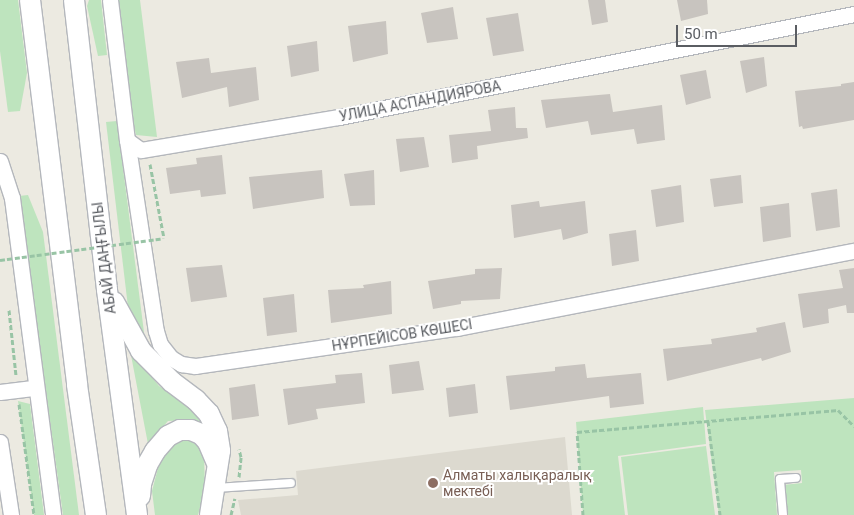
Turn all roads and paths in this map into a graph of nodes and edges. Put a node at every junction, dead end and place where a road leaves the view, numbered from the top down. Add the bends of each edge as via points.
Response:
1 (30, 0) edge
2 (74, 0) edge
3 (110, 0) edge
4 (854, 14) edge
5 (127, 140) junction
6 (0, 163) edge
7 (152, 169) dead end
8 (854, 251) edge
9 (0, 260) edge
10 (107, 290) junction
11 (35, 388) junction
12 (17, 391) junction
13 (0, 392) edge
14 (708, 421) junction
15 (854, 426) edge
16 (0, 442) edge
17 (796, 478) dead end
18 (217, 479) junction
19 (291, 482) dead end
20 (11, 515) edge
21 (34, 515) edge
22 (53, 515) edge
23 (96, 515) edge
24 (138, 515) edge
25 (210, 515) edge
26 (583, 515) edge
27 (720, 515) edge
28 (783, 515) edge

1 - 23 main road
2 - 10 main road, АБАЙ ДАҢҒЫЛЫ
3 - 5 street
4 - 5 street, УЛИЦА АСПАНДИЯРОВА via 339,117 146,149 133,146
5 - 8 street, НҰРПЕЙІСОВ КӨШЕСІ via 156,331 170,358 195,366 457,328
6 - 11 street via 12,198
7 - 9 path, bridge via 164,238
10 - 18 main road via 141,350 156,368 209,414 217,431 220,451
10 - 24 main road, АБАЙ ДАҢҒЫЛЫ
11 - 12 street
11 - 22 street
12 - 13 street
12 - 21 path
14 - 15 path via 838,410
14 - 26 path via 577,432
14 - 27 path
16 - 20 street
17 - 28 lane via 780,479
18 - 19 lane
18 - 24 main road via 208,442 201,434 180,430 168,436 154,451 147,465 141,484
18 - 25 main road

